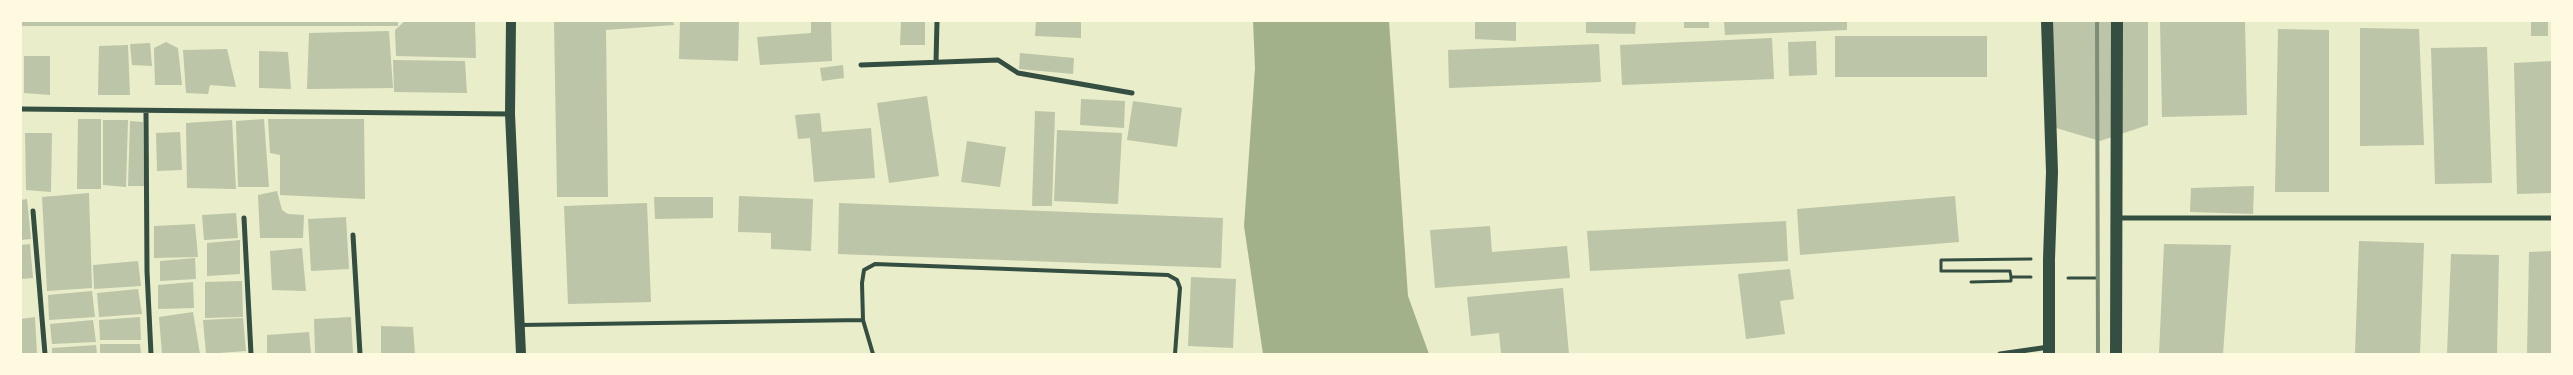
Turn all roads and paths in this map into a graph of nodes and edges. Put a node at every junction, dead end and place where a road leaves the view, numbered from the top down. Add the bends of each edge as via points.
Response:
1 (511, 21) edge
2 (938, 21) edge
3 (2048, 21) edge
4 (2117, 21) edge
5 (936, 62) junction
6 (860, 65) dead end
7 (1132, 93) dead end
8 (21, 109) edge
9 (146, 111) junction
10 (510, 114) junction
11 (33, 212) dead end
12 (244, 218) dead end
13 (2117, 218) junction
14 (2552, 218) edge
15 (354, 235) dead end
16 (2048, 259) junction
17 (2010, 277) dead end
18 (863, 320) junction
19 (520, 325) junction
20 (2049, 350) edge
21 (45, 354) edge
22 (151, 354) edge
23 (251, 354) edge
24 (360, 354) edge
25 (521, 354) edge
26 (873, 354) edge
27 (1175, 354) edge
28 (2000, 354) edge
29 (2116, 354) edge

1 - 10 main road
2 - 5 street
3 - 16 main road via 2052,172
4 - 13 main road
5 - 6 street
5 - 7 street via 998,60 1018,73
8 - 9 street
9 - 10 street
9 - 22 street
10 - 19 main road
11 - 21 street
12 - 23 street
13 - 14 street
13 - 29 main road
15 - 24 street
16 - 17 path via 1941,260 1941,271 2010,271
16 - 20 main road
18 - 19 lane
18 - 26 lane
18 - 27 lane via 864,270 875,264 1168,275 1177,280 1180,288
19 - 25 main road
20 - 28 street

